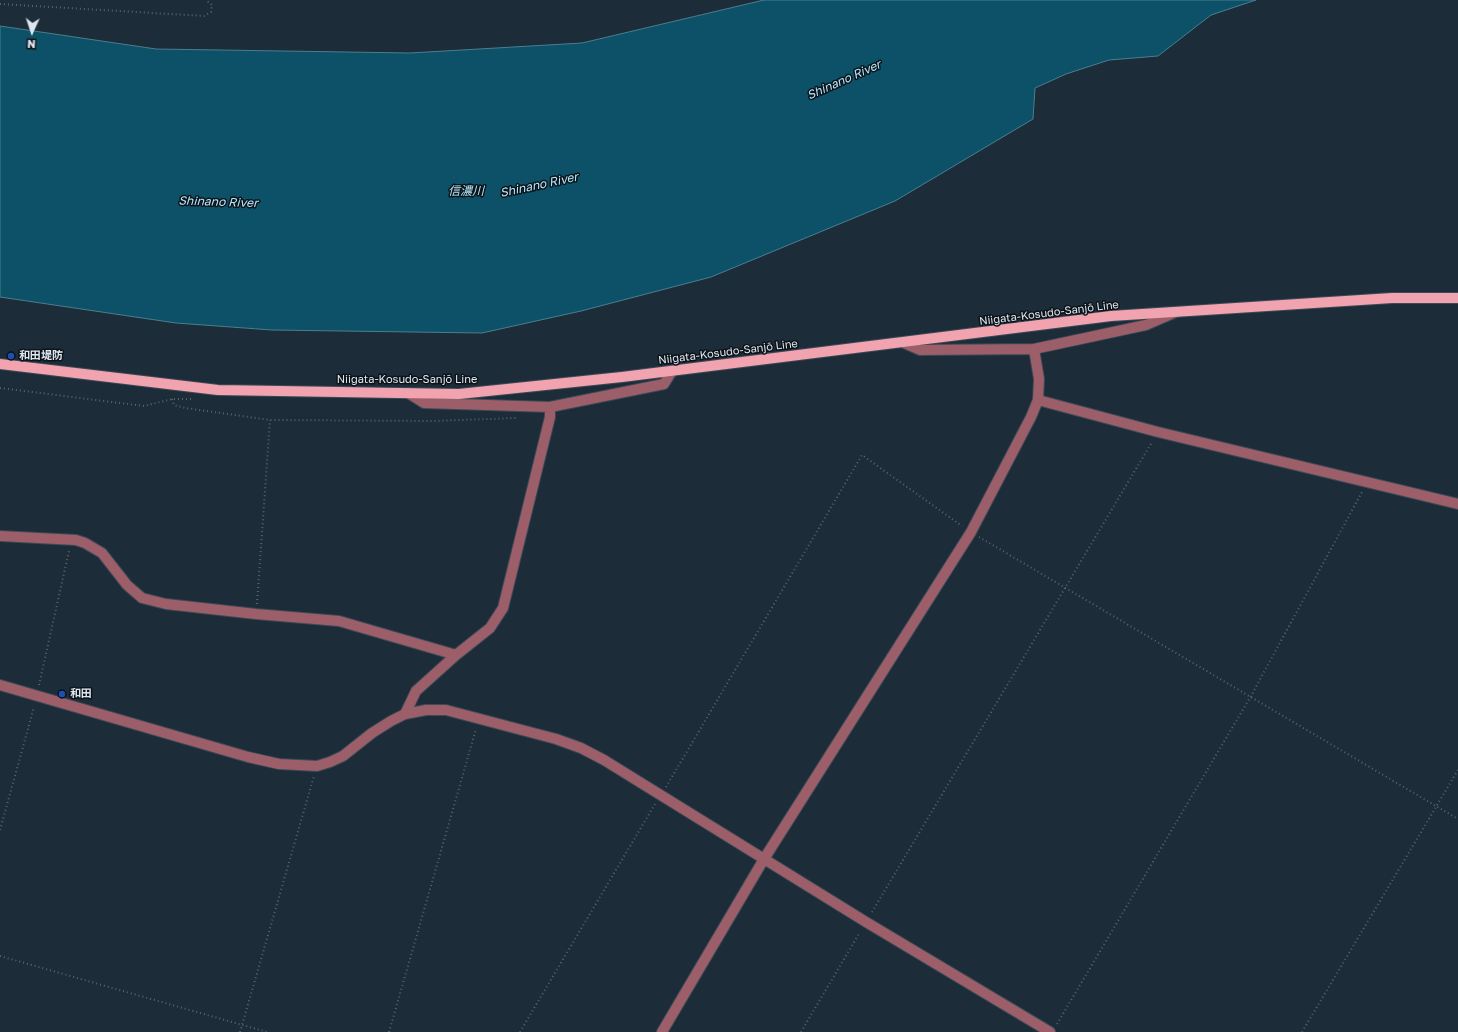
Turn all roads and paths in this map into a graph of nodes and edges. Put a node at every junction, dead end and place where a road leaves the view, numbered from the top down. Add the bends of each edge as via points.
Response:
1 (206, 0) edge
2 (0, 4) edge
3 (1458, 298) edge
4 (1176, 312) junction
5 (904, 343) junction
6 (1034, 349) junction
7 (0, 364) edge
8 (672, 371) junction
9 (0, 388) edge
10 (408, 393) junction
11 (172, 399) junction
12 (195, 399) dead end
13 (1038, 400) junction
14 (550, 407) junction
15 (519, 418) dead end
16 (270, 420) junction
17 (1158, 432) junction
18 (1367, 482) junction
19 (1458, 504) edge
20 (971, 532) junction
21 (0, 536) edge
22 (72, 540) junction
23 (1065, 587) junction
24 (256, 614) junction
25 (456, 655) junction
26 (0, 685) edge
27 (37, 696) junction
28 (1251, 696) junction
29 (405, 714) junction
30 (479, 718) junction
31 (317, 766) junction
32 (1458, 770) edge
33 (661, 795) junction
34 (1437, 806) junction
35 (1458, 819) edge
36 (0, 830) edge
37 (764, 859) junction
38 (866, 922) junction
39 (0, 956) edge
40 (242, 1025) junction
41 (1053, 1029) edge
42 (240, 1032) edge
43 (267, 1032) edge
44 (388, 1032) edge
45 (520, 1032) edge
46 (662, 1032) edge
47 (801, 1032) edge
48 (1302, 1032) edge

1 - 2 path via 212,5 211,12 204,16
3 - 4 main road, Niigata-Kosudo-Sanjō Line via 1392,298
4 - 5 main road, Niigata-Kosudo-Sanjō Line via 1111,316
4 - 6 street via 1146,326
5 - 6 street via 920,350
5 - 8 main road, Niigata-Kosudo-Sanjō Line
6 - 13 street via 1039,379
7 - 10 main road, Niigata-Kosudo-Sanjō Line via 218,390
8 - 10 main road, Niigata-Kosudo-Sanjō Line via 459,394
8 - 14 street via 664,384
9 - 11 path via 144,406
10 - 14 street via 424,403
11 - 12 path
11 - 16 path via 174,405 185,408
13 - 17 street
13 - 20 street
14 - 25 street via 550,417 503,608 490,628
15 - 16 path via 432,421
16 - 24 path
17 - 18 street
17 - 23 path
18 - 19 street
18 - 28 path
20 - 23 path
20 - 33 path via 862,455
20 - 37 street
21 - 22 street
22 - 24 street via 85,543 102,553 126,585 142,598 166,604
22 - 27 path
23 - 28 path
23 - 38 path
24 - 25 street via 339,621
25 - 29 street via 416,691
26 - 27 street
27 - 31 street via 254,758 279,764
27 - 36 path
28 - 34 path
28 - 41 path
29 - 30 street via 446,710
29 - 31 street via 384,725 343,756
30 - 33 street via 581,748
30 - 44 path
31 - 40 path
32 - 34 path
33 - 37 street
33 - 45 path
34 - 35 path
34 - 48 path
37 - 38 street
37 - 46 street
38 - 41 street
38 - 47 path
39 - 40 path
40 - 42 path
40 - 43 path

